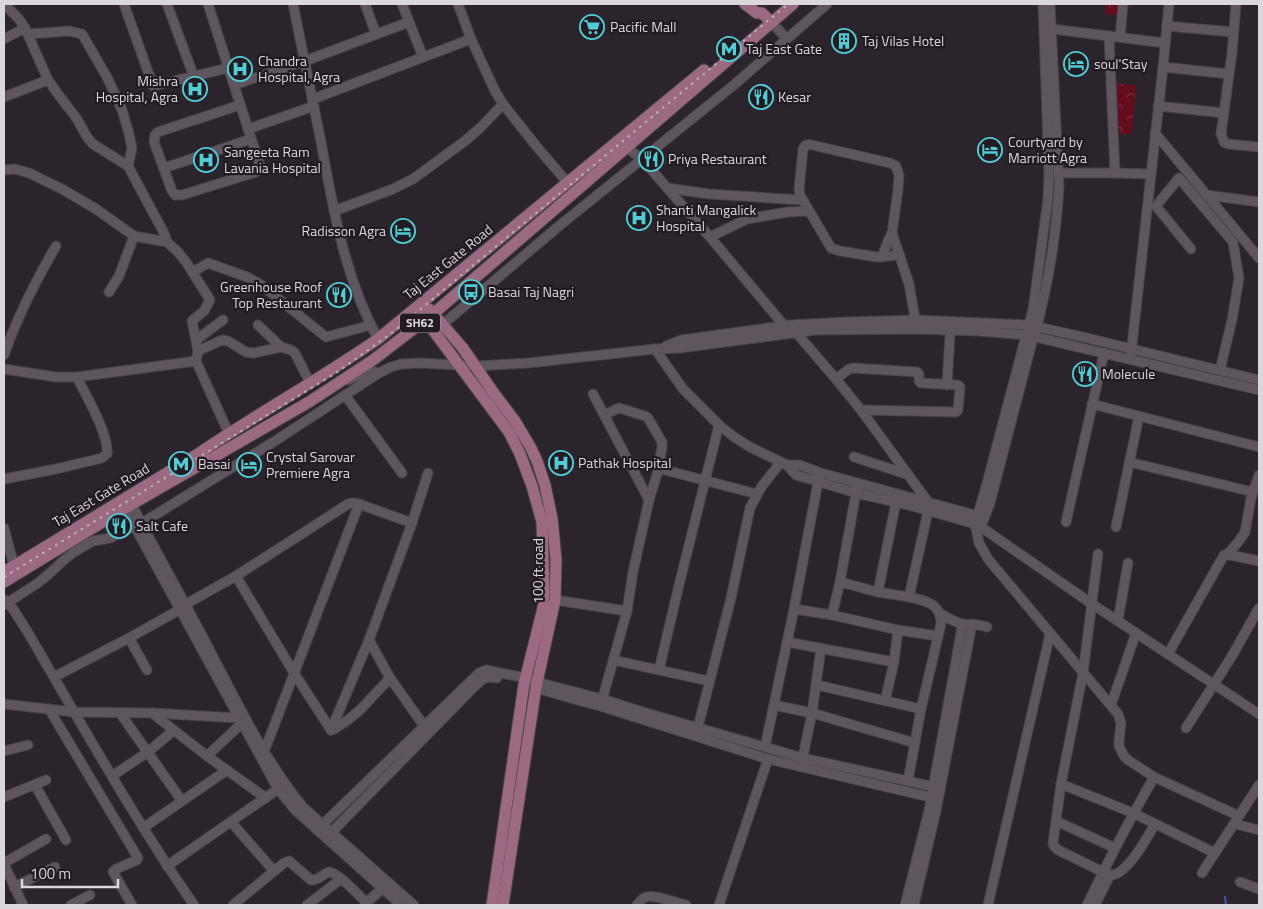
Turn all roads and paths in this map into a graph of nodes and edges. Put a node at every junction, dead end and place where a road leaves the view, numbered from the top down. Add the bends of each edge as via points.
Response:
1 (124, 4) edge
2 (167, 4) edge
3 (208, 4) edge
4 (293, 4) edge
5 (365, 4) edge
6 (402, 4) edge
7 (458, 4) edge
8 (745, 4) edge
9 (783, 4) edge
10 (793, 4) edge
11 (827, 4) edge
12 (1042, 4) edge
13 (1050, 4) edge
14 (1123, 4) edge
15 (1169, 4) edge
16 (1236, 4) edge
17 (5, 6) edge
18 (764, 14) edge
19 (409, 22) junction
20 (1167, 26) junction
21 (1052, 29) junction
22 (27, 31) junction
23 (1234, 32) junction
24 (376, 34) junction
25 (1109, 36) junction
26 (1120, 37) junction
27 (4, 39) edge
28 (471, 39) junction
29 (787, 39) junction
30 (1165, 43) junction
31 (423, 57) junction
32 (305, 61) junction
33 (1163, 67) junction
34 (228, 68) junction
35 (1229, 74) junction
36 (194, 76) junction
37 (48, 80) junction
38 (234, 85) junction
39 (4, 97) edge
40 (313, 103) junction
41 (503, 104) junction
42 (240, 105) junction
43 (1158, 106) junction
44 (1224, 113) junction
45 (248, 129) junction
46 (1155, 133) junction
47 (251, 139) junction
48 (626, 147) junction
49 (1259, 147) edge
50 (642, 159) junction
51 (128, 166) junction
52 (164, 168) junction
53 (4, 170) edge
54 (1059, 173) junction
55 (1115, 173) junction
56 (1151, 174) junction
57 (567, 182) junction
58 (668, 188) junction
59 (1206, 194) junction
60 (802, 200) junction
61 (1259, 202) edge
62 (334, 211) junction
63 (808, 211) junction
64 (892, 232) junction
65 (134, 236) junction
66 (710, 237) junction
67 (167, 242) junction
68 (56, 246) dead end
69 (1191, 249) dead end
70 (900, 255) junction
71 (882, 257) junction
72 (1259, 258) edge
73 (193, 272) junction
74 (109, 292) dead end
75 (420, 305) junction
76 (429, 317) junction
77 (223, 320) dead end
78 (916, 324) junction
79 (258, 325) dead end
80 (371, 325) junction
81 (442, 325) junction
82 (1033, 326) junction
83 (790, 329) junction
84 (950, 335) dead end
85 (1030, 336) junction
86 (378, 339) junction
87 (196, 340) junction
88 (281, 347) junction
89 (656, 349) junction
90 (1132, 349) junction
91 (198, 351) junction
92 (1104, 353) junction
93 (4, 354) edge
94 (1130, 359) junction
95 (196, 361) junction
96 (458, 364) junction
97 (476, 366) junction
98 (4, 369) edge
99 (1220, 370) junction
100 (379, 373) junction
101 (77, 377) junction
102 (836, 379) junction
103 (1259, 380) edge
104 (310, 383) junction
105 (948, 385) junction
106 (1259, 390) edge
107 (593, 394) dead end
108 (346, 395) junction
109 (309, 402) junction
110 (1092, 404) junction
111 (861, 410) junction
112 (604, 415) junction
113 (1139, 416) junction
114 (719, 425) junction
115 (229, 434) junction
116 (1259, 446) edge
117 (854, 457) dead end
118 (1129, 462) junction
119 (784, 464) junction
120 (658, 472) junction
121 (402, 473) dead end
122 (428, 473) dead end
123 (821, 473) junction
124 (906, 474) junction
125 (1259, 475) edge
126 (4, 479) edge
127 (706, 480) junction
128 (818, 482) junction
129 (860, 483) junction
130 (1253, 492) junction
131 (856, 493) junction
132 (757, 494) junction
133 (649, 500) junction
134 (896, 502) junction
135 (126, 503) junction
136 (359, 504) junction
137 (928, 506) junction
138 (980, 521) junction
139 (1066, 522) dead end
140 (412, 523) junction
141 (138, 525) junction
142 (1116, 527) dead end
143 (4, 528) edge
144 (1098, 554) dead end
145 (1227, 554) junction
146 (1259, 561) edge
147 (1128, 563) dead end
148 (9, 569) edge
149 (236, 576) junction
150 (4, 582) edge
151 (840, 582) junction
152 (878, 592) junction
153 (908, 597) junction
154 (555, 600) junction
155 (5, 602) edge
156 (1092, 604) junction
157 (183, 607) junction
158 (1259, 608) edge
159 (794, 609) junction
160 (628, 611) junction
161 (939, 613) junction
162 (832, 615) junction
163 (1118, 620) junction
164 (962, 624) junction
165 (972, 624) junction
166 (987, 627) dead end
167 (898, 630) junction
168 (1136, 633) junction
169 (1050, 634) junction
170 (938, 636) junction
171 (129, 638) junction
172 (369, 640) junction
173 (787, 642) junction
174 (821, 648) junction
175 (1168, 654) junction
176 (613, 660) junction
177 (894, 662) junction
178 (147, 670) dead end
179 (659, 670) junction
180 (294, 673) junction
181 (1084, 673) junction
182 (54, 677) junction
183 (390, 678) junction
184 (709, 681) junction
185 (531, 683) junction
186 (1214, 684) junction
187 (817, 685) junction
188 (884, 701) junction
189 (601, 702) junction
190 (4, 704) edge
191 (774, 705) junction
192 (1111, 705) junction
193 (921, 708) junction
194 (49, 709) junction
195 (74, 712) junction
196 (120, 713) junction
197 (152, 713) junction
198 (812, 714) junction
199 (1259, 714) edge
200 (240, 721) junction
201 (698, 727) junction
202 (1186, 728) dead end
203 (426, 729) junction
204 (174, 730) junction
205 (331, 730) junction
206 (915, 743) junction
207 (28, 745) dead end
208 (765, 747) junction
209 (4, 751) edge
210 (148, 752) junction
211 (264, 752) junction
212 (207, 756) junction
213 (768, 758) junction
214 (803, 758) junction
215 (801, 767) junction
216 (227, 770) junction
217 (112, 776) junction
218 (1154, 776) junction
219 (46, 780) dead end
220 (908, 781) junction
221 (1062, 784) junction
222 (35, 785) junction
223 (937, 788) junction
224 (278, 789) junction
225 (1258, 789) edge
226 (4, 797) edge
227 (266, 798) junction
228 (935, 799) junction
229 (182, 801) junction
230 (1133, 813) junction
231 (1237, 820) junction
232 (231, 822) junction
233 (1056, 822) junction
234 (1155, 824) junction
235 (143, 828) junction
236 (320, 828) junction
237 (1259, 830) edge
238 (328, 835) junction
239 (46, 839) dead end
240 (66, 840) dead end
241 (1115, 848) junction
242 (1215, 853) junction
243 (4, 863) edge
244 (168, 866) junction
245 (55, 867) dead end
246 (274, 871) junction
247 (1106, 873) junction
248 (1202, 873) dead end
249 (341, 879) junction
250 (1240, 882) dead end
251 (14, 887) junction
252 (382, 889) junction
253 (1259, 889) edge
254 (90, 895) dead end
255 (367, 904) edge
256 (22, 905) edge
257 (71, 905) edge
258 (132, 905) edge
259 (194, 905) edge
260 (234, 905) edge
261 (307, 905) edge
262 (401, 905) edge
263 (414, 905) edge
264 (492, 905) edge
265 (503, 905) edge
266 (637, 905) edge
267 (686, 905) edge
268 (719, 905) edge
269 (905, 905) edge
270 (914, 905) edge
271 (988, 905) edge
272 (1088, 905) edge
273 (1095, 905) edge

1 - 36 street via 153,86
2 - 36 street
3 - 34 street
4 - 32 street
5 - 24 street
6 - 19 street
7 - 28 street
8 - 18 main road
9 - 18 main road, Taj East Gate Road / SH62
10 - 18 main road, SH62
11 - 29 street
12 - 82 street via 1049,193
13 - 21 street
14 - 26 street
15 - 20 street
16 - 23 street
17 - 22 street
18 - 29 street
18 - 48 main road, SH62
18 - 57 main road, Taj East Gate Road / SH62
19 - 24 street
19 - 31 street
20 - 23 street
20 - 30 street
21 - 25 street
21 - 54 street
22 - 27 street
22 - 37 street
22 - 51 street via 82,34 108,79 124,117 132,148
23 - 35 street
24 - 32 street
25 - 26 street
25 - 55 street
26 - 30 street
28 - 31 street
28 - 41 street
29 - 50 street
30 - 33 street
31 - 40 street
32 - 38 street
32 - 40 street
33 - 35 street
33 - 43 street
34 - 36 street
34 - 38 street
35 - 44 street
37 - 39 street
37 - 51 street via 93,144
38 - 42 street
40 - 45 street
40 - 62 street
41 - 57 street
41 - 62 street via 465,141 413,179
42 - 45 street
42 - 52 street via 158,132 154,142
43 - 44 street
43 - 46 street
44 - 49 street via 1221,134 1224,142
45 - 47 street
46 - 56 street
46 - 59 street
47 - 52 street
47 - 52 street via 260,166 256,172 178,195 173,193
48 - 50 street
48 - 76 main road, SH62
50 - 58 street
50 - 81 street
51 - 67 street
53 - 65 street via 22,170 46,181 96,209
54 - 55 street
54 - 82 street via 1050,264
55 - 56 street
56 - 90 street
57 - 75 main road, Taj East Gate Road / SH62
58 - 60 street
58 - 66 street
59 - 61 street
59 - 72 street
60 - 63 street
60 - 64 street via 799,189 803,149 809,144 890,163 896,166 899,175
62 - 80 street via 355,287
63 - 66 street via 747,219
63 - 71 street via 831,248
64 - 70 street
64 - 71 street
65 - 67 street
65 - 74 street via 119,276
66 - 83 street
67 - 73 street
68 - 93 street via 21,310
69 - 99 street via 1156,206 1179,178 1233,242 1239,278
70 - 71 street
70 - 78 street
73 - 80 street via 208,263 247,277 326,338
73 - 87 street via 210,300 204,311 192,321
75 - 76 main road, 100 ft road
75 - 86 main road, Taj East Gate Road / SH62
76 - 81 main road, 100 ft road
76 - 96 main road, 100 ft road
76 - 109 main road, SH62 via 373,360
77 - 87 street
78 - 82 street
78 - 83 street
78 - 85 street
79 - 88 street
80 - 86 street
81 - 97 main road, 100 ft road
82 - 85 street
82 - 90 street
83 - 89 street via 681,340
83 - 102 street
84 - 105 street
85 - 92 street
85 - 138 street via 990,503
86 - 104 main road, Taj East Gate Road / SH62
87 - 91 street
88 - 91 street via 253,353 222,340
88 - 104 street via 295,353
89 - 97 street
89 - 114 street via 683,389
90 - 94 street
90 - 99 street
91 - 95 street
92 - 94 street
92 - 110 street
94 - 106 street
95 - 101 street
95 - 115 street
96 - 97 street
96 - 100 street via 401,364
96 - 185 main road, 100 ft road via 509,432 532,486 542,522 543,608
97 - 154 main road, 100 ft road via 515,421 537,461 552,518
98 - 101 street
99 - 103 street
100 - 108 street
100 - 109 street via 372,371 355,378
101 - 126 street via 100,424 106,454 102,458
102 - 105 street via 853,368 917,372 921,383
102 - 111 street
104 - 115 main road, Taj East Gate Road / SH62
105 - 111 street via 960,387 956,412
107 - 112 street
108 - 121 street
108 - 141 street
109 - 135 main road, SH62
110 - 113 street
110 - 139 street
111 - 124 street
112 - 120 street via 620,408 648,418 662,442
112 - 133 street
113 - 116 street
113 - 118 street
114 - 119 street via 750,447
114 - 127 street
115 - 135 main road, Taj East Gate Road / SH62
117 - 124 street
118 - 130 street
118 - 142 street
119 - 123 street via 799,465
119 - 128 street via 796,475
119 - 132 street
120 - 127 street
120 - 133 street
122 - 140 street
123 - 128 street
123 - 129 street
124 - 137 street
125 - 130 street
127 - 132 street
127 - 179 street
128 - 131 street
128 - 159 street
129 - 131 street
129 - 137 street
130 - 145 street via 1245,532
131 - 134 street
131 - 151 street
132 - 184 street via 750,508
133 - 160 street
134 - 137 street
134 - 152 street
135 - 141 street
135 - 148 main road, Taj East Gate Road / SH62
135 - 150 main road, SH62
136 - 140 street
136 - 149 street via 348,504
136 - 180 street
137 - 138 street
137 - 153 street
138 - 156 street
138 - 169 street via 979,543 988,559
140 - 172 street
141 - 155 street via 110,538 93,541
141 - 157 street
143 - 148 street
144 - 156 street
145 - 146 street
145 - 175 street
147 - 163 street
149 - 157 street
149 - 180 street
151 - 152 street
151 - 162 street
152 - 153 street
153 - 161 street via 930,603
154 - 160 street
154 - 185 main road, 100 ft road
155 - 182 street via 27,631
156 - 163 street
156 - 181 street
157 - 171 street
157 - 200 street
157 - 211 street
158 - 186 street
159 - 162 street
159 - 173 street
160 - 176 street
161 - 164 street
161 - 170 street
162 - 167 street
163 - 168 street
164 - 165 street
164 - 223 street
165 - 166 street
165 - 223 street
167 - 170 street
167 - 177 street
168 - 175 street
168 - 192 street
169 - 181 street
169 - 271 street
170 - 193 street
171 - 178 street
171 - 182 street
172 - 183 street
172 - 205 street
173 - 174 street
173 - 191 street
174 - 177 street
174 - 187 street
175 - 186 street
176 - 179 street
176 - 189 street
177 - 188 street
179 - 184 street
180 - 205 street
180 - 211 street
181 - 192 street
181 - 221 street
182 - 195 street
183 - 203 street
183 - 205 street via 360,710
184 - 201 street
185 - 189 street
185 - 203 street via 488,676
185 - 264 main road, 100 ft road
185 - 265 main road, 100 ft road
186 - 199 street
186 - 202 street
187 - 188 street
187 - 198 street
188 - 193 street
189 - 201 street
189 - 213 street
190 - 194 street
191 - 198 street
191 - 208 street
192 - 218 street via 1120,718 1119,746 1124,756
193 - 206 street
194 - 195 street
194 - 258 street via 138,858 114,872
195 - 196 street
195 - 217 street
196 - 197 street
196 - 210 street
197 - 200 street
197 - 204 street
198 - 206 street
198 - 214 street
200 - 212 street
200 - 224 street
201 - 208 street
203 - 236 street
203 - 238 street
204 - 210 street
204 - 212 street
206 - 220 street
207 - 209 street
208 - 214 street
210 - 217 street
210 - 229 street
211 - 236 street
212 - 216 street
213 - 215 street
213 - 268 street
214 - 215 street
214 - 220 street
215 - 228 street
216 - 227 street
216 - 229 street
217 - 235 street
218 - 230 street
218 - 231 street
219 - 222 street
220 - 223 street
221 - 230 street
221 - 233 street
222 - 226 street
222 - 240 street
223 - 228 street
224 - 227 street
224 - 236 street via 295,810
225 - 231 street
227 - 232 street
228 - 269 street
228 - 270 street
229 - 235 street
230 - 234 street
230 - 241 street
231 - 237 street
231 - 242 street
232 - 244 street
232 - 246 street
233 - 241 street
233 - 247 street via 1053,843 1056,848
234 - 242 street
234 - 247 street via 1127,866 1116,874
235 - 244 street
236 - 238 street
238 - 252 street
238 - 263 street
239 - 243 street
241 - 247 street
242 - 248 street
243 - 251 street
244 - 259 street
245 - 251 street
246 - 249 street via 289,861 311,880 330,872
246 - 260 street
247 - 272 street
247 - 273 street
249 - 255 street
249 - 261 street
250 - 253 street
251 - 256 street
252 - 255 street
252 - 262 street
254 - 257 street
266 - 267 street via 642,899 653,896

